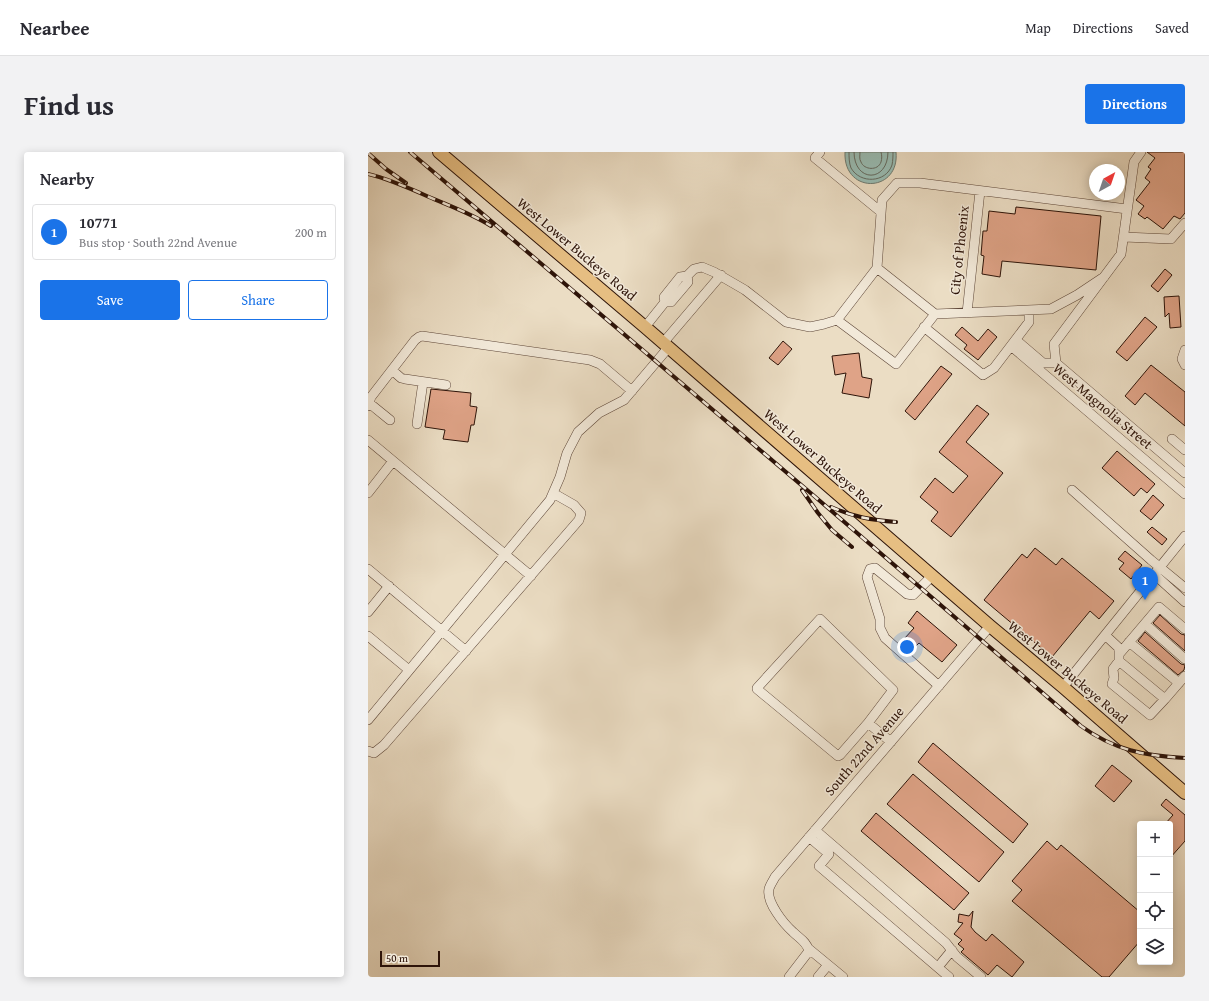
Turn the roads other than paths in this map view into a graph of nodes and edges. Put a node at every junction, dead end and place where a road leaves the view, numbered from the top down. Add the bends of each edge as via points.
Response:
1 (439, 152) edge
2 (820, 152) edge
3 (1141, 152) edge
4 (980, 190) junction
5 (1127, 209) junction
6 (881, 212) junction
7 (1185, 222) edge
8 (1124, 237) junction
9 (877, 268) junction
10 (721, 275) junction
11 (1104, 277) junction
12 (1029, 310) junction
13 (967, 313) junction
14 (935, 314) junction
15 (836, 320) junction
16 (645, 327) junction
17 (924, 327) junction
18 (1013, 343) junction
19 (666, 345) junction
20 (1185, 350) edge
21 (1056, 363) junction
22 (1185, 365) edge
23 (392, 370) junction
24 (423, 382) junction
25 (446, 385) dead end
26 (632, 391) junction
27 (369, 404) edge
28 (390, 420) dead end
29 (417, 424) dead end
30 (1172, 439) dead end
31 (368, 440) edge
32 (1185, 450) edge
33 (393, 461) junction
34 (1185, 474) edge
35 (1185, 479) edge
36 (1072, 490) dead end
37 (1181, 490) edge
38 (368, 493) edge
39 (553, 493) junction
40 (1185, 536) edge
41 (504, 554) junction
42 (1160, 567) junction
43 (368, 569) edge
44 (1154, 574) junction
45 (530, 576) junction
46 (932, 576) junction
47 (389, 586) junction
48 (1185, 588) edge
49 (1185, 602) edge
50 (368, 612) edge
51 (1145, 624) junction
52 (990, 626) junction
53 (1185, 629) edge
54 (442, 630) junction
55 (1104, 635) junction
56 (368, 636) edge
57 (1129, 642) junction
58 (466, 651) junction
59 (1120, 657) junction
60 (1185, 659) edge
61 (409, 670) junction
62 (1185, 676) edge
63 (1179, 683) junction
64 (939, 686) junction
65 (1063, 687) junction
66 (1165, 699) junction
67 (368, 720) edge
68 (868, 723) junction
69 (891, 742) junction
70 (368, 751) edge
71 (1185, 793) edge
72 (812, 834) junction
73 (809, 949) junction
74 (952, 950) junction
75 (828, 965) junction
76 (938, 967) junction
77 (789, 977) edge
78 (818, 977) edge
79 (843, 977) edge
80 (949, 977) edge
81 (981, 977) edge

1 - 16 main road, West Lower Buckeye Road
2 - 6 street via 815,158
3 - 5 street via 1134,162
4 - 5 street, City of Phoenix
4 - 6 street, City of Phoenix via 897,183 882,200
4 - 13 street, City of Phoenix
5 - 8 street
6 - 9 street, City of Phoenix
7 - 8 street via 1171,239
8 - 11 street via 1121,254
9 - 14 street
9 - 15 street
10 - 15 street via 786,322 810,327
10 - 16 street via 702,267 694,269 687,276 688,282 671,302 665,302
10 - 19 street
11 - 12 street, City of Phoenix via 1051,309
11 - 21 street via 1054,344
12 - 13 street, City of Phoenix
12 - 18 street via 1029,322
13 - 14 street, City of Phoenix
14 - 17 street
15 - 17 street via 896,364
16 - 19 main road, West Lower Buckeye Road
17 - 18 street via 982,374 994,368
18 - 21 street, West Magnolia Street via 1043,363
18 - 37 street, West Magnolia Street
19 - 26 street
19 - 46 main road, West Lower Buckeye Road
20 - 22 street via 1182,358
21 - 34 street, West Magnolia Street
23 - 24 street via 401,378
23 - 26 street via 415,340 422,336 590,360 600,364
23 - 27 street via 370,398
24 - 25 street
24 - 29 street
26 - 39 street via 624,400 599,413 578,432 567,453
27 - 28 street
30 - 32 street
31 - 33 street
33 - 38 street
33 - 41 street
35 - 37 street, West Magnolia Street
36 - 42 street
39 - 41 street via 550,500
39 - 45 street via 574,505 581,513 580,520
40 - 42 street
41 - 45 street
41 - 54 street
42 - 44 street
42 - 48 street
43 - 47 street
44 - 49 street
44 - 55 street
45 - 58 street
46 - 52 main road, West Lower Buckeye Road
46 - 64 street via 913,595 907,594 875,568 870,570 867,577 885,638
47 - 50 street
47 - 54 street
51 - 53 street via 1159,607
51 - 57 street
51 - 60 street
52 - 64 street, South 22nd Avenue
52 - 65 main road, West Lower Buckeye Road
54 - 58 street
54 - 61 street
55 - 59 street via 1118,646
55 - 65 street
56 - 61 street
57 - 59 street
57 - 63 street
58 - 70 street via 384,745 374,752
59 - 66 street
59 - 66 street via 1114,669 1112,684 1150,715
61 - 67 street
62 - 63 street
63 - 66 street
64 - 69 street, South 22nd Avenue
65 - 71 main road, West Lower Buckeye Road
68 - 68 street via 838,756 757,689 820,618 893,690
68 - 69 street
69 - 72 street, South 22nd Avenue
72 - 73 street, South 22nd Avenue via 775,877 769,889 769,899 778,916
72 - 74 street
72 - 76 street via 829,854 819,866
73 - 75 street
73 - 77 street
74 - 76 street
74 - 81 street via 956,957
75 - 78 street
75 - 79 street
76 - 80 street

